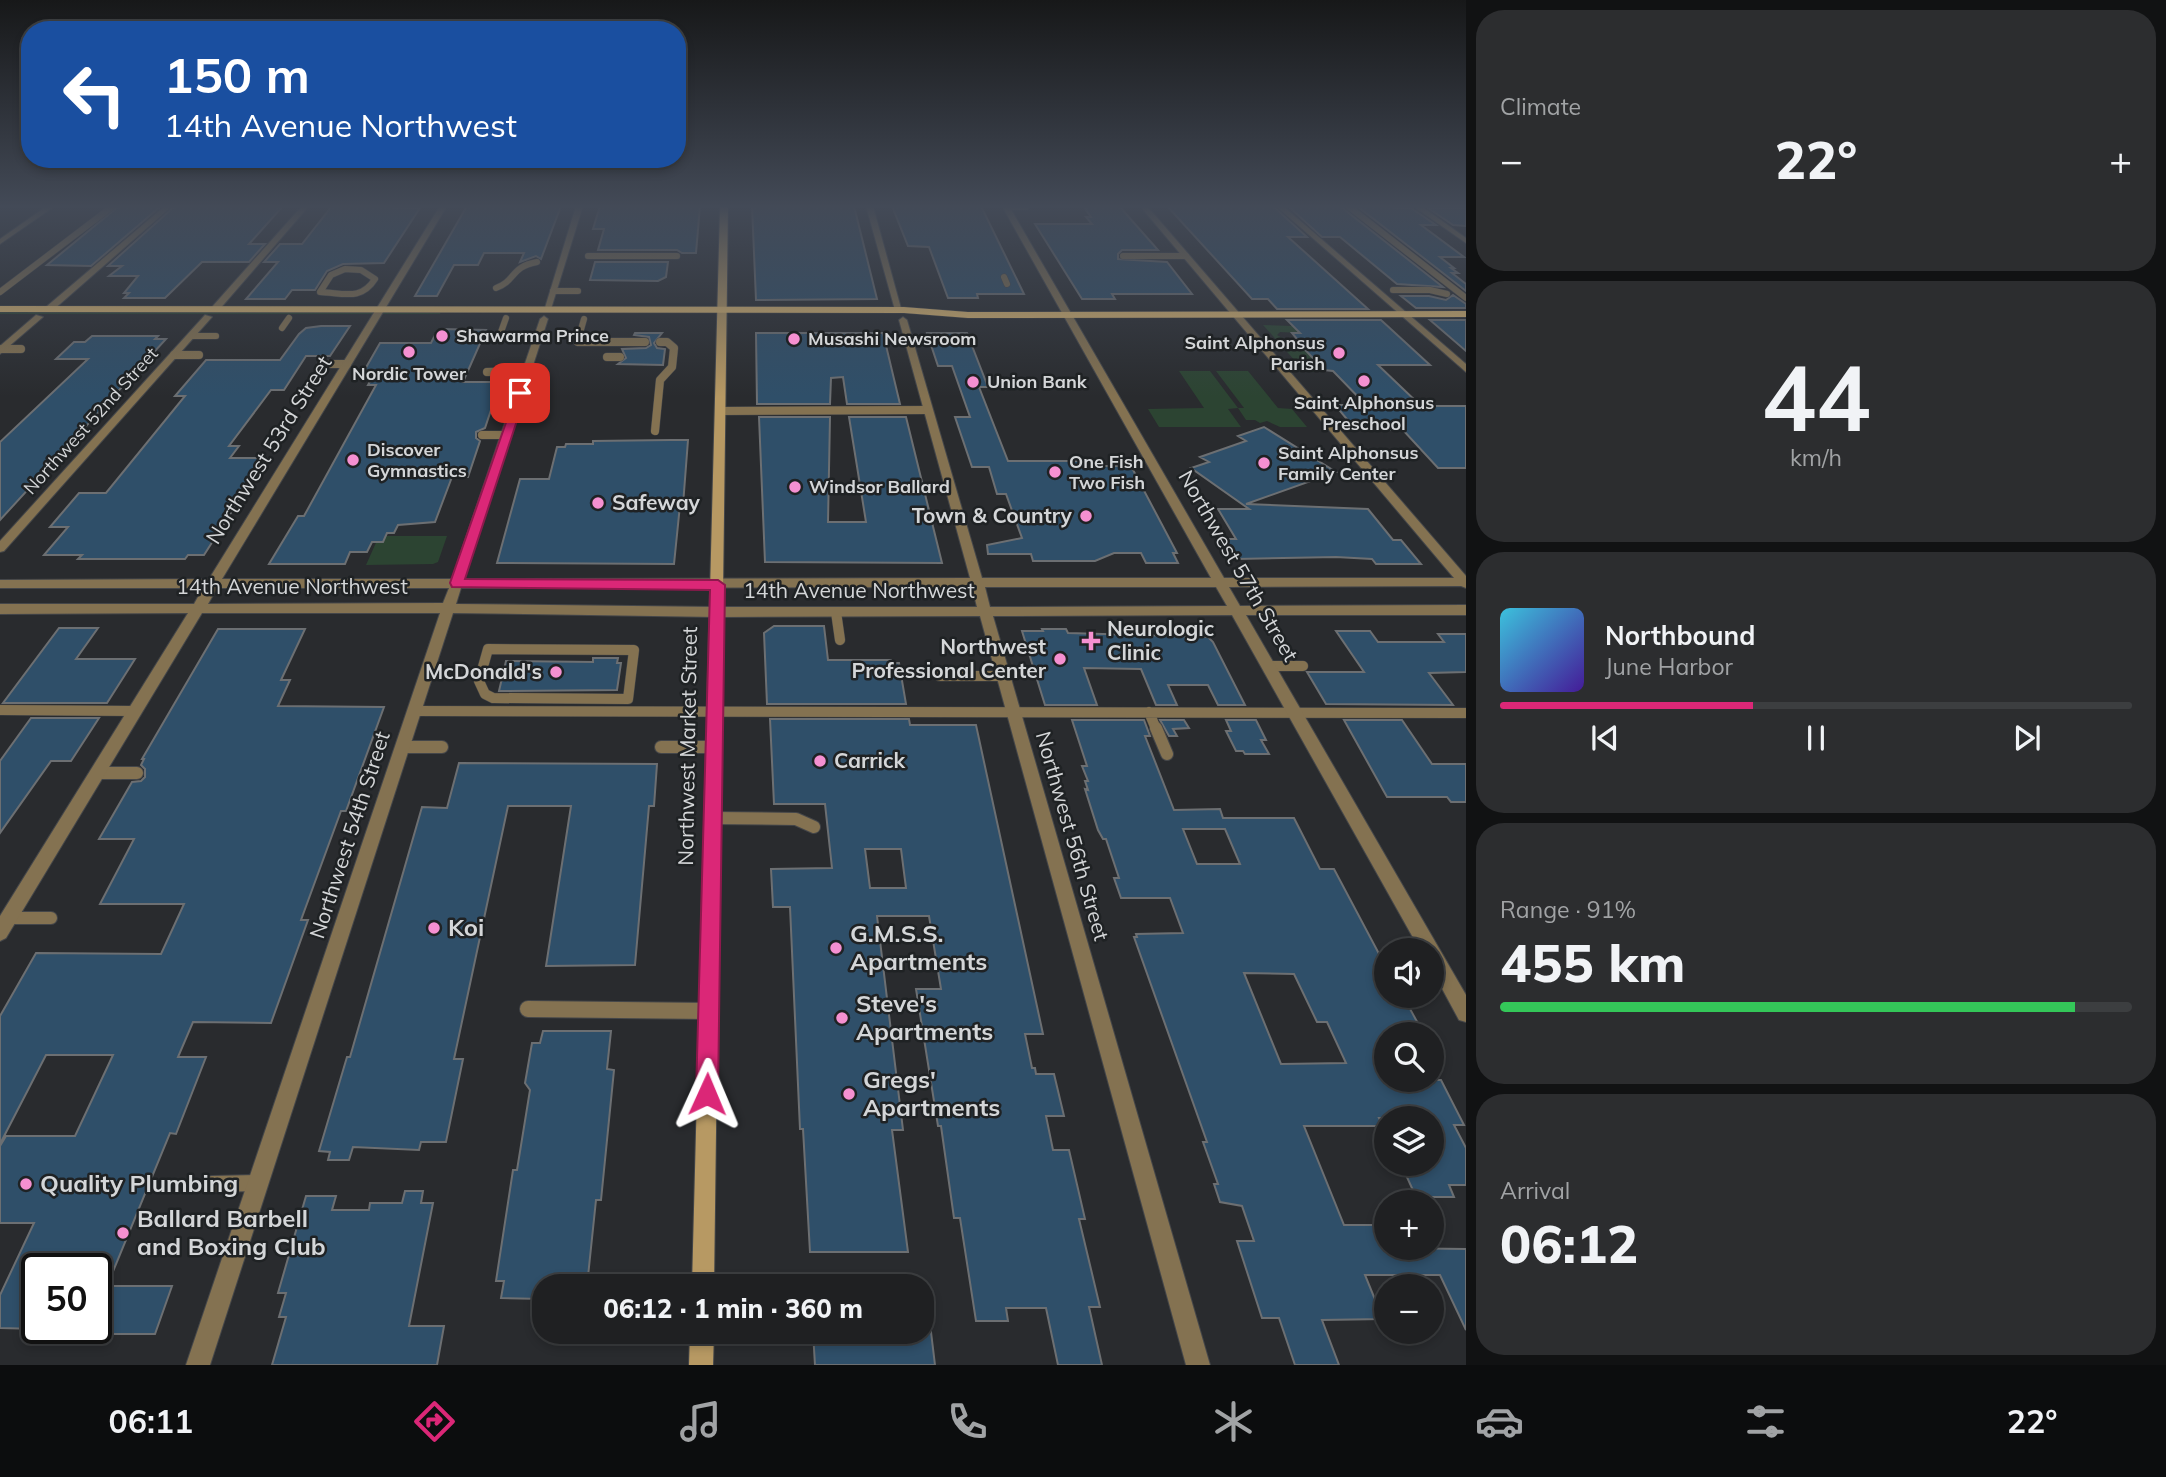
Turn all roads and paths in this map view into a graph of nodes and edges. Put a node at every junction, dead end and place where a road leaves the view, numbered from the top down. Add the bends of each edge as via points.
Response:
1 (29, 270) edge
2 (95, 270) edge
3 (249, 270) edge
4 (405, 270) edge
5 (514, 270) edge
6 (560, 270) edge
7 (723, 270) edge
8 (888, 270) edge
9 (1041, 270) edge
10 (1198, 270) edge
11 (1353, 270) edge
12 (1430, 270) edge
13 (496, 288) dead end
14 (1393, 290) dead end
15 (553, 291) junction
16 (578, 291) dead end
17 (0, 292) edge
18 (344, 294) joint
19 (1447, 295) dead end
20 (1466, 298) edge
21 (0, 309) edge
22 (49, 309) junction
23 (211, 313) junction
24 (378, 314) junction
25 (546, 314) junction
26 (722, 314) junction
27 (1404, 314) junction
28 (1466, 314) edge
29 (901, 315) junction
30 (1067, 315) junction
31 (1236, 315) junction
32 (0, 317) edge
33 (39, 317) junction
34 (289, 318) junction
35 (506, 318) junction
36 (584, 319) junction
37 (282, 328) dead end
38 (501, 332) dead end
39 (191, 336) junction
40 (216, 336) dead end
41 (645, 342) dead end
42 (660, 342) dead end
43 (20, 349) dead end
44 (1, 350) edge
45 (174, 355) junction
46 (199, 355) dead end
47 (620, 356) dead end
48 (607, 357) dead end
49 (321, 364) dead end
50 (347, 364) junction
51 (1466, 369) edge
52 (487, 372) dead end
53 (527, 372) junction
54 (928, 410) junction
55 (720, 411) junction
56 (655, 430) dead end
57 (482, 435) dead end
58 (506, 435) junction
59 (0, 548) edge
60 (213, 582) junction
61 (457, 583) junction
62 (1465, 583) edge
63 (0, 584) edge
64 (976, 584) junction
65 (1223, 584) junction
66 (718, 585) junction
67 (198, 608) junction
68 (449, 608) junction
69 (0, 609) edge
70 (1466, 610) edge
71 (1238, 611) junction
72 (717, 612) junction
73 (836, 612) junction
74 (985, 612) junction
75 (840, 640) dead end
76 (1269, 666) junction
77 (1303, 666) dead end
78 (939, 676) dead end
79 (1003, 676) junction
80 (628, 699) joint
81 (0, 710) edge
82 (135, 711) junction
83 (715, 711) junction
84 (415, 712) junction
85 (1013, 712) junction
86 (1149, 712) junction
87 (1295, 712) junction
88 (1466, 713) edge
89 (402, 747) junction
90 (442, 747) dead end
91 (662, 747) dead end
92 (715, 747) junction
93 (1167, 754) dead end
94 (97, 773) junction
95 (137, 773) dead end
96 (713, 818) junction
97 (814, 827) dead end
98 (9, 918) junction
99 (51, 918) dead end
100 (0, 932) edge
101 (1424, 938) edge
102 (1444, 974) edge
103 (528, 1009) dead end
104 (709, 1011) junction
105 (1466, 1013) edge
106 (258, 1183) junction
107 (212, 1184) dead end
108 (703, 1274) edge
109 (702, 1344) edge
110 (198, 1365) edge
111 (701, 1365) edge
112 (1198, 1365) edge

1 - 17 lane
2 - 22 street
3 - 23 street, Northwest 52nd Street
4 - 24 street, Northwest 53rd Street
5 - 13 lane via 506,284
6 - 15 street, Northwest 54th Street
7 - 26 main road, Northwest Market Street
8 - 29 street, Northwest 56th Street
9 - 30 street, Northwest 57th Street
10 - 31 street
11 - 27 street
12 - 20 lane
14 - 19 lane
15 - 16 lane
15 - 25 street, Northwest 54th Street
18 - 18 lane via 364,293 375,279 361,270 345,270 331,275 320,290 322,294
21 - 22 main road
22 - 23 main road
23 - 24 main road
23 - 33 main road
23 - 34 main road
23 - 39 street, Northwest 52nd Street
24 - 25 main road
24 - 34 main road
24 - 35 main road
24 - 50 street, Northwest 53rd Street
25 - 26 main road
25 - 35 main road
25 - 36 main road
25 - 53 street, Northwest 54th Street
26 - 29 main road
26 - 36 main road
26 - 55 main road, Northwest Market Street
27 - 28 main road
27 - 31 main road
27 - 51 street
29 - 30 main road
29 - 54 street, Northwest 56th Street
30 - 31 main road
30 - 65 street, Northwest 57th Street
31 - 62 street
32 - 33 main road
33 - 44 street
34 - 37 lane
35 - 38 lane
36 - 41 lane via 578,342
39 - 40 lane
39 - 45 street, Northwest 52nd Street
42 - 56 lane via 674,348 669,356 672,367 660,380
43 - 44 lane
45 - 46 lane
45 - 59 street, Northwest 52nd Street
47 - 48 lane
49 - 50 lane
50 - 60 street, Northwest 53rd Street
52 - 53 lane
53 - 58 street, Northwest 54th Street
54 - 55 lane
54 - 64 street, Northwest 56th Street
55 - 66 main road, Northwest Market Street
57 - 58 lane
58 - 61 street, Northwest 54th Street
60 - 61 street, 14th Avenue Northwest
60 - 63 street, 14th Avenue Northwest
60 - 67 street, Northwest 53rd Street
61 - 66 street, 14th Avenue Northwest
61 - 68 street, Northwest 54th Street
62 - 65 street, 14th Avenue Northwest
64 - 65 street, 14th Avenue Northwest
64 - 66 street, 14th Avenue Northwest
64 - 74 street, Northwest 56th Street
65 - 71 street, Northwest 57th Street
66 - 72 main road, Northwest Market Street
67 - 68 street, 14th Avenue Northwest
67 - 69 street, 14th Avenue Northwest
67 - 82 street, Northwest 53rd Street
68 - 72 street, 14th Avenue Northwest
68 - 84 street, Northwest 54th Street
70 - 71 street, 14th Avenue Northwest
71 - 74 street, 14th Avenue Northwest
71 - 76 street, Northwest 57th Street
72 - 73 street, 14th Avenue Northwest
72 - 83 main road, Northwest Market Street
73 - 74 street, 14th Avenue Northwest
73 - 75 lane
74 - 79 street, Northwest 56th Street
76 - 77 lane
76 - 87 street, Northwest 57th Street
78 - 79 lane
79 - 85 street, Northwest 56th Street
80 - 80 lane via 493,698 485,694 479,681 488,649 634,650
81 - 82 lane
82 - 94 street, Northwest 53rd Street
83 - 84 lane
83 - 85 lane
83 - 92 main road, Northwest Market Street
84 - 89 street, Northwest 54th Street
85 - 86 lane
85 - 112 street, Northwest 56th Street
86 - 87 lane
86 - 93 lane
87 - 88 lane
87 - 101 street, Northwest 57th Street
89 - 90 lane
89 - 106 street, Northwest 54th Street
91 - 92 lane
92 - 96 main road, Northwest Market Street
94 - 95 lane
94 - 98 street, Northwest 53rd Street
96 - 97 lane via 796,819
96 - 104 main road, Northwest Market Street
98 - 99 lane
98 - 100 street, Northwest 53rd Street
102 - 105 street, Northwest 57th Street
103 - 104 lane
104 - 108 main road, Northwest Market Street
106 - 107 lane
106 - 110 street, Northwest 54th Street
109 - 111 main road

